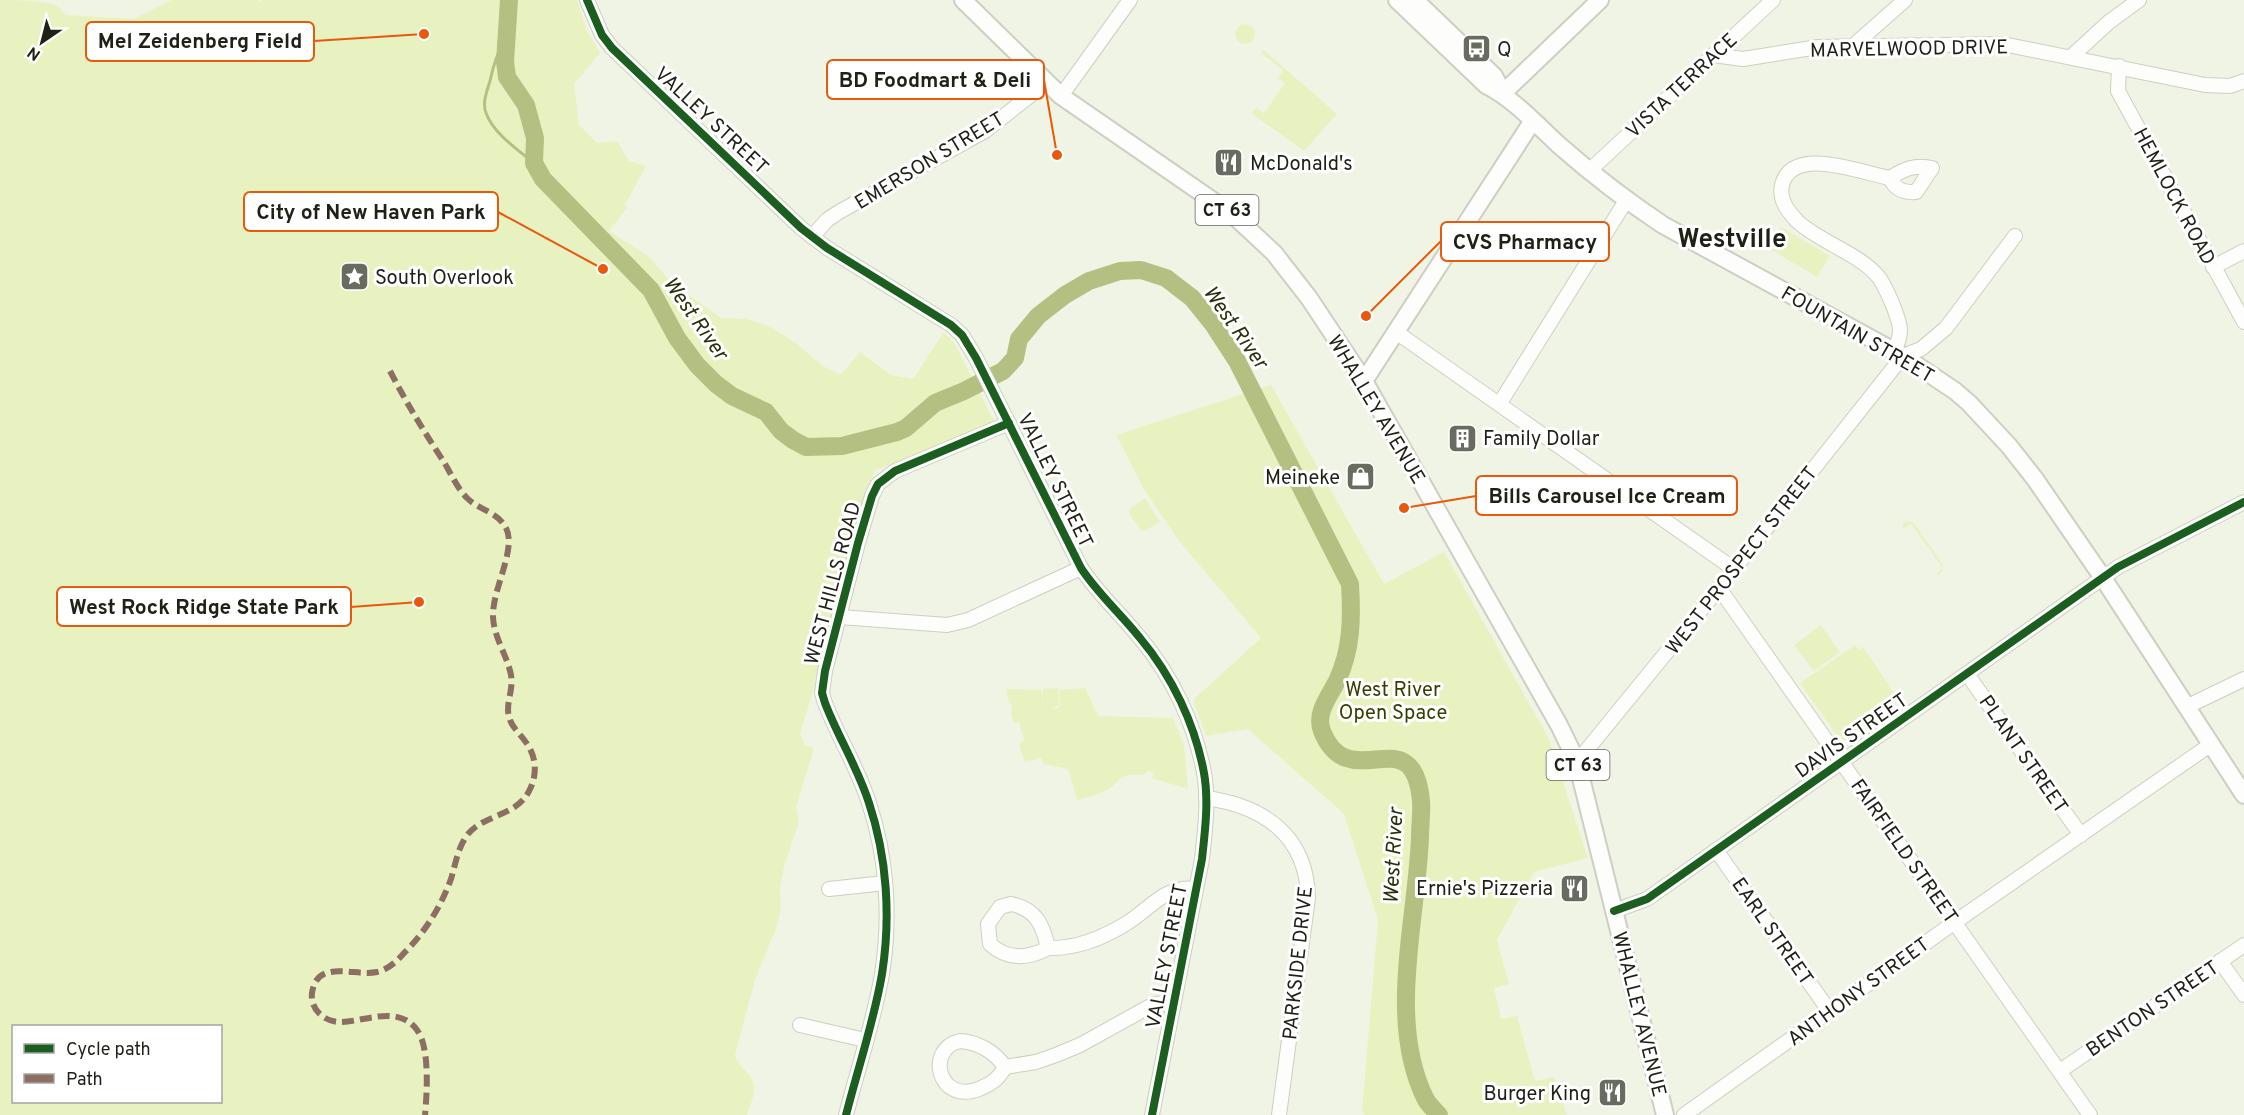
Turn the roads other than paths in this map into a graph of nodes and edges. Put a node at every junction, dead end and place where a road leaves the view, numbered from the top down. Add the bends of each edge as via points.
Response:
1 (587, 0) edge
2 (963, 0) edge
3 (1130, 0) edge
4 (1397, 0) edge
5 (1415, 0) edge
6 (1600, 0) edge
7 (1773, 0) edge
8 (1905, 0) edge
9 (2139, 0) edge
10 (1424, 17) junction
11 (1853, 46) junction
12 (1713, 55) junction
13 (2072, 56) junction
14 (2119, 66) junction
15 (2244, 81) edge
16 (1046, 83) junction
17 (1503, 93) junction
18 (1061, 96) junction
19 (1533, 122) junction
20 (1589, 171) junction
21 (1890, 178) dead end
22 (1627, 199) junction
23 (2015, 236) dead end
24 (812, 237) junction
25 (2244, 251) edge
26 (2213, 267) junction
27 (2244, 322) edge
28 (1396, 332) junction
29 (1898, 353) junction
30 (1364, 381) junction
31 (1500, 403) junction
32 (1009, 423) junction
33 (2244, 502) edge
34 (1081, 568) junction
35 (1734, 568) junction
36 (2103, 578) junction
37 (1719, 588) junction
38 (840, 617) junction
39 (1966, 674) junction
40 (2244, 679) edge
41 (2186, 707) junction
42 (2211, 745) junction
43 (1577, 762) junction
44 (1843, 762) junction
45 (2244, 795) edge
46 (1206, 798) junction
47 (2081, 835) junction
48 (1716, 850) junction
49 (885, 883) junction
50 (829, 889) dead end
51 (1196, 889) junction
52 (1614, 911) junction
53 (1955, 922) junction
54 (2244, 945) edge
55 (1048, 948) junction
56 (2220, 961) junction
57 (2244, 995) edge
58 (1173, 1003) junction
59 (1830, 1012) junction
60 (800, 1025) dead end
61 (865, 1040) junction
62 (1005, 1067) junction
63 (2060, 1071) junction
64 (846, 1115) edge
65 (1152, 1115) edge
66 (1279, 1115) edge
67 (1665, 1115) edge
68 (1684, 1115) edge
69 (2090, 1115) edge

1 - 24 street, VALLEY STREET via 612,48
2 - 16 main road, WHALLEY AVENUE / CT 63
3 - 18 street
4 - 10 main road, FOUNTAIN STREET
5 - 10 main road, FOUNTAIN STREET
6 - 17 main road
7 - 12 street, VISTA TERRACE
8 - 11 street
9 - 13 street
10 - 17 main road, FOUNTAIN STREET via 1494,76
11 - 12 street, MARVELWOOD DRIVE via 1818,47 1743,59
11 - 13 street, MARVELWOOD DRIVE via 2003,44
12 - 20 street, VISTA TERRACE
13 - 14 street, MARVELWOOD DRIVE
14 - 15 street, MARVELWOOD DRIVE via 2218,87
14 - 26 street, HEMLOCK ROAD via 2118,91
16 - 18 main road, WHALLEY AVENUE / CT 63
16 - 24 street, EMERSON STREET via 985,131 839,212
17 - 19 main road, FOUNTAIN STREET
18 - 30 main road, WHALLEY AVENUE / CT 63 via 1247,226 1309,298
19 - 20 main road, FOUNTAIN STREET
19 - 28 main road
20 - 22 main road, FOUNTAIN STREET
21 - 29 street via 1824,163 1801,164 1790,170 1781,191 1784,205 1799,222 1879,277 1899,321
22 - 29 main road, FOUNTAIN STREET via 1663,225
22 - 31 street
23 - 29 street via 1946,328 1921,349
24 - 32 street, VALLEY STREET via 962,335
25 - 26 street
26 - 27 street, HEMLOCK ROAD
28 - 30 main road
28 - 31 street
29 - 35 street, WEST PROSPECT STREET
29 - 36 main road, FOUNTAIN STREET via 1955,391 2002,438
30 - 43 main road, WHALLEY AVENUE / CT 63
31 - 35 street
32 - 34 street, VALLEY STREET
32 - 38 street, WEST HILLS ROAD via 894,471 878,484 858,543
33 - 36 street, DAVIS STREET
34 - 38 street via 956,624
34 - 46 street, VALLEY STREET via 1166,672 1195,739
35 - 37 street, WEST PROSPECT STREET
36 - 39 street, DAVIS STREET
36 - 41 main road, FOUNTAIN STREET
37 - 43 street, WEST PROSPECT STREET
37 - 44 street, FAIRFIELD STREET
38 - 49 street, WEST HILLS ROAD via 822,693 869,803 878,831
39 - 44 street, DAVIS STREET
39 - 47 street, PLANT STREET
40 - 41 street
41 - 42 main road, FOUNTAIN STREET
42 - 45 main road, FOUNTAIN STREET
42 - 47 street, ANTHONY STREET
43 - 52 main road, WHALLEY AVENUE / CT 63
44 - 48 street, DAVIS STREET
44 - 53 street, FAIRFIELD STREET
46 - 51 street, VALLEY STREET via 1205,836
46 - 66 street, PARKSIDE DRIVE via 1264,816 1281,829 1304,864 1308,898
47 - 53 street, ANTHONY STREET
48 - 52 street, DAVIS STREET via 1647,899
48 - 59 street, EARL STREET
49 - 50 street
49 - 61 street via 882,973
51 - 55 street via 1173,890 1126,924 1088,943
51 - 58 street, VALLEY STREET
52 - 67 main road, WHALLEY AVENUE / CT 63
53 - 59 street, ANTHONY STREET
53 - 63 street, FAIRFIELD STREET
54 - 56 street, BENTON STREET
55 - 55 street via 1041,923 1021,906 1000,907 988,924 990,944 1006,955 1023,957
56 - 57 street
56 - 63 street, BENTON STREET
58 - 62 street via 1154,1004 1056,1055
58 - 65 street, VALLEY STREET
59 - 68 street, ANTHONY STREET
60 - 61 street
61 - 64 street
62 - 62 street via 996,1081 964,1093 946,1083 940,1062 947,1047 960,1041 992,1053
63 - 69 street, FAIRFIELD STREET

